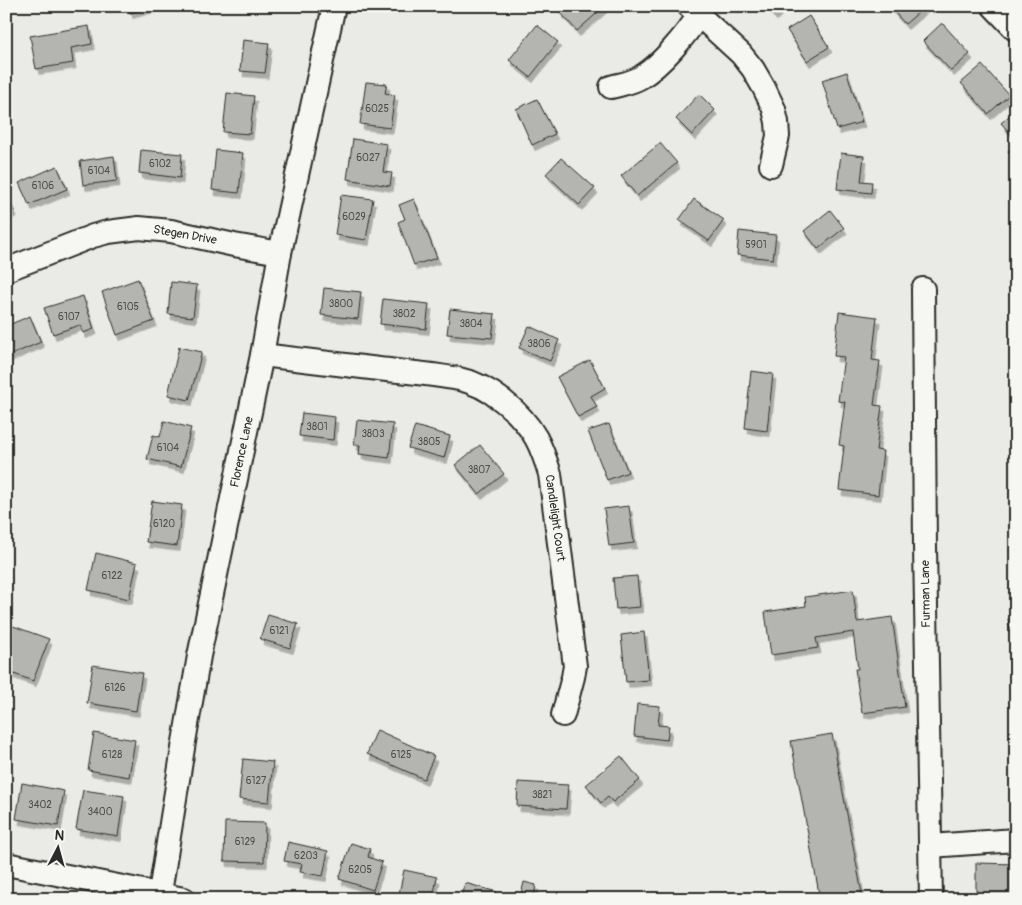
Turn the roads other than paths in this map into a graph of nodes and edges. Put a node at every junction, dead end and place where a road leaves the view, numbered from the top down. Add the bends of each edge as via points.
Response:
1 (334, 6) edge
2 (993, 6) edge
3 (694, 11) edge
4 (1016, 30) edge
5 (611, 87) dead end
6 (771, 165) dead end
7 (280, 253) junction
8 (6, 270) edge
9 (923, 289) dead end
10 (262, 355) junction
11 (563, 715) dead end
12 (1016, 840) edge
13 (930, 846) junction
14 (6, 864) edge
15 (159, 896) edge
16 (184, 899) edge
17 (931, 899) edge

1 - 7 street, Florence Lane
2 - 4 street
3 - 5 street via 690,29 656,66 635,80
3 - 6 street via 741,54 764,88 777,122 778,136
7 - 8 street, Stegen Drive via 171,231 139,228 93,236
7 - 10 street, Florence Lane
9 - 13 street, Furman Lane
10 - 11 street, Candlelight Court via 460,379 496,396 518,414 535,436 550,474 575,666
10 - 15 street, Florence Lane via 199,656
12 - 13 street
13 - 17 street, Furman Lane
14 - 15 street
15 - 16 street

